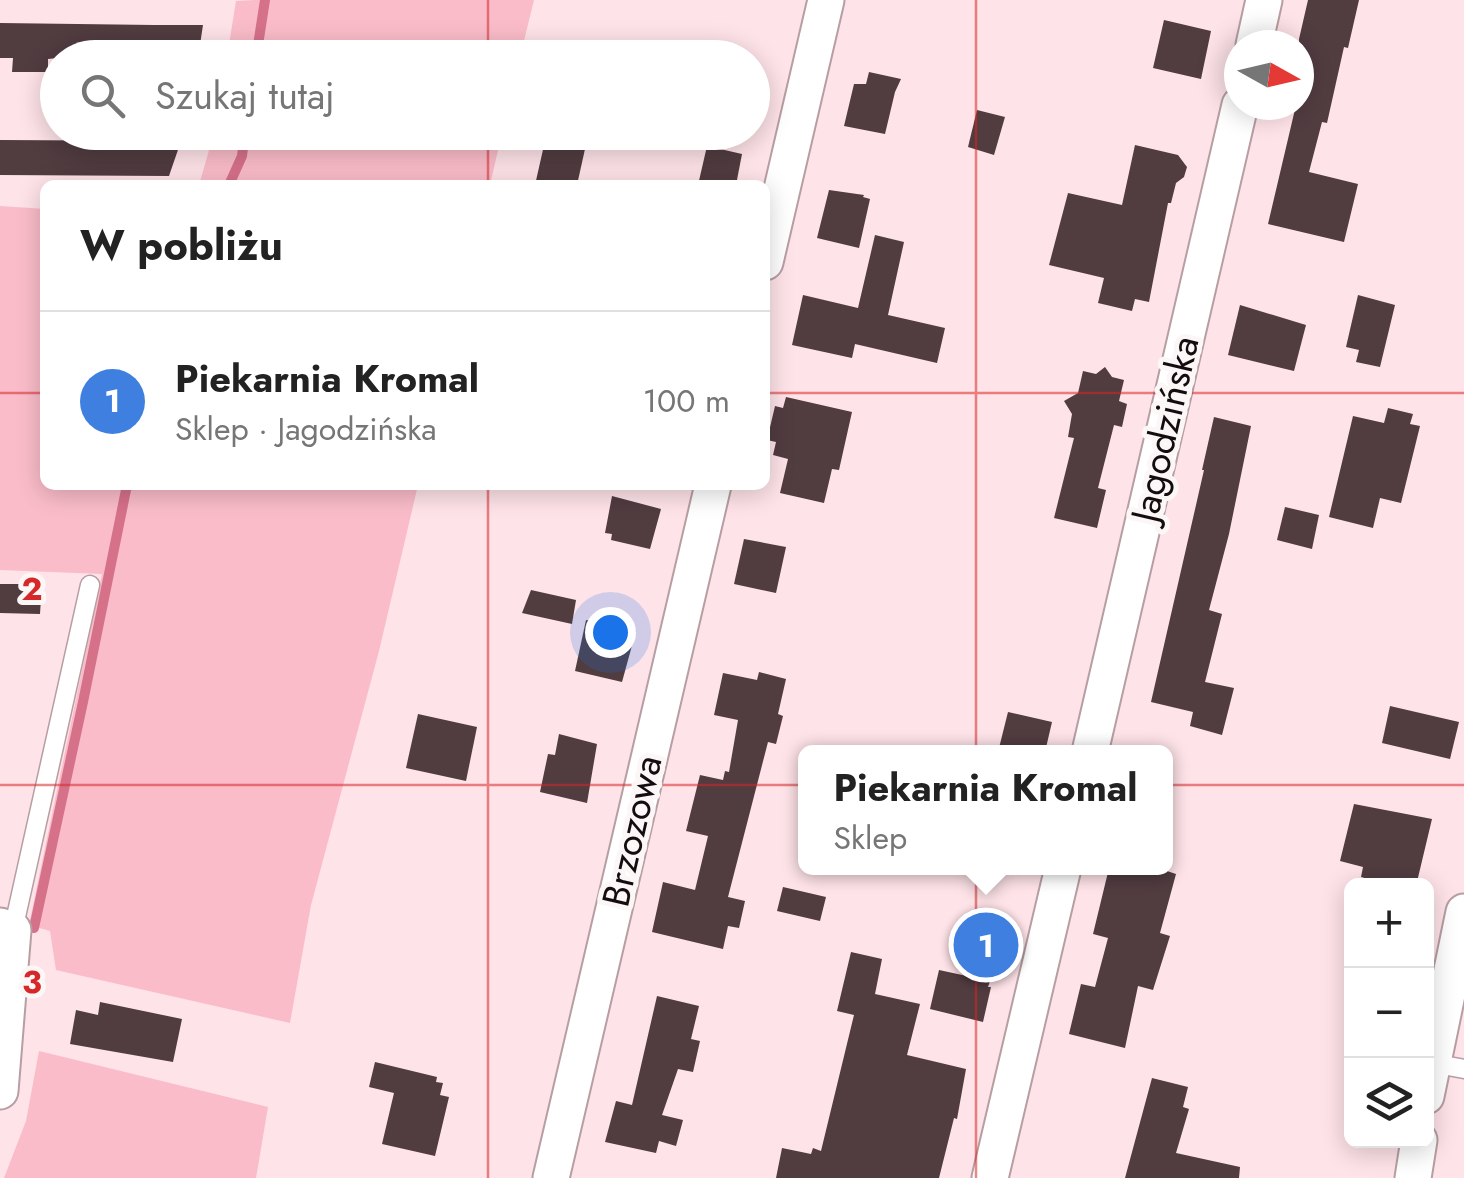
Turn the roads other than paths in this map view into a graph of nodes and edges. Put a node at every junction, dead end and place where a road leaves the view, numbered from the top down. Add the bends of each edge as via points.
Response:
1 (826, 0) edge
2 (1264, 0) edge
3 (1257, 30) edge
4 (1237, 120) edge
5 (770, 241) edge
6 (712, 490) edge
7 (90, 585) dead end
8 (1092, 745) edge
9 (1061, 875) edge
10 (1464, 912) edge
11 (7, 928) edge
12 (1441, 1076) edge
13 (0, 1091) edge
14 (1418, 1148) edge
15 (551, 1178) edge
16 (990, 1178) edge
17 (1413, 1178) edge

1 - 5 street
2 - 3 street
4 - 8 street, Jagodzińska
6 - 15 street, Brzozowa
7 - 11 lane
9 - 16 street
10 - 12 street
11 - 13 street
14 - 17 street

